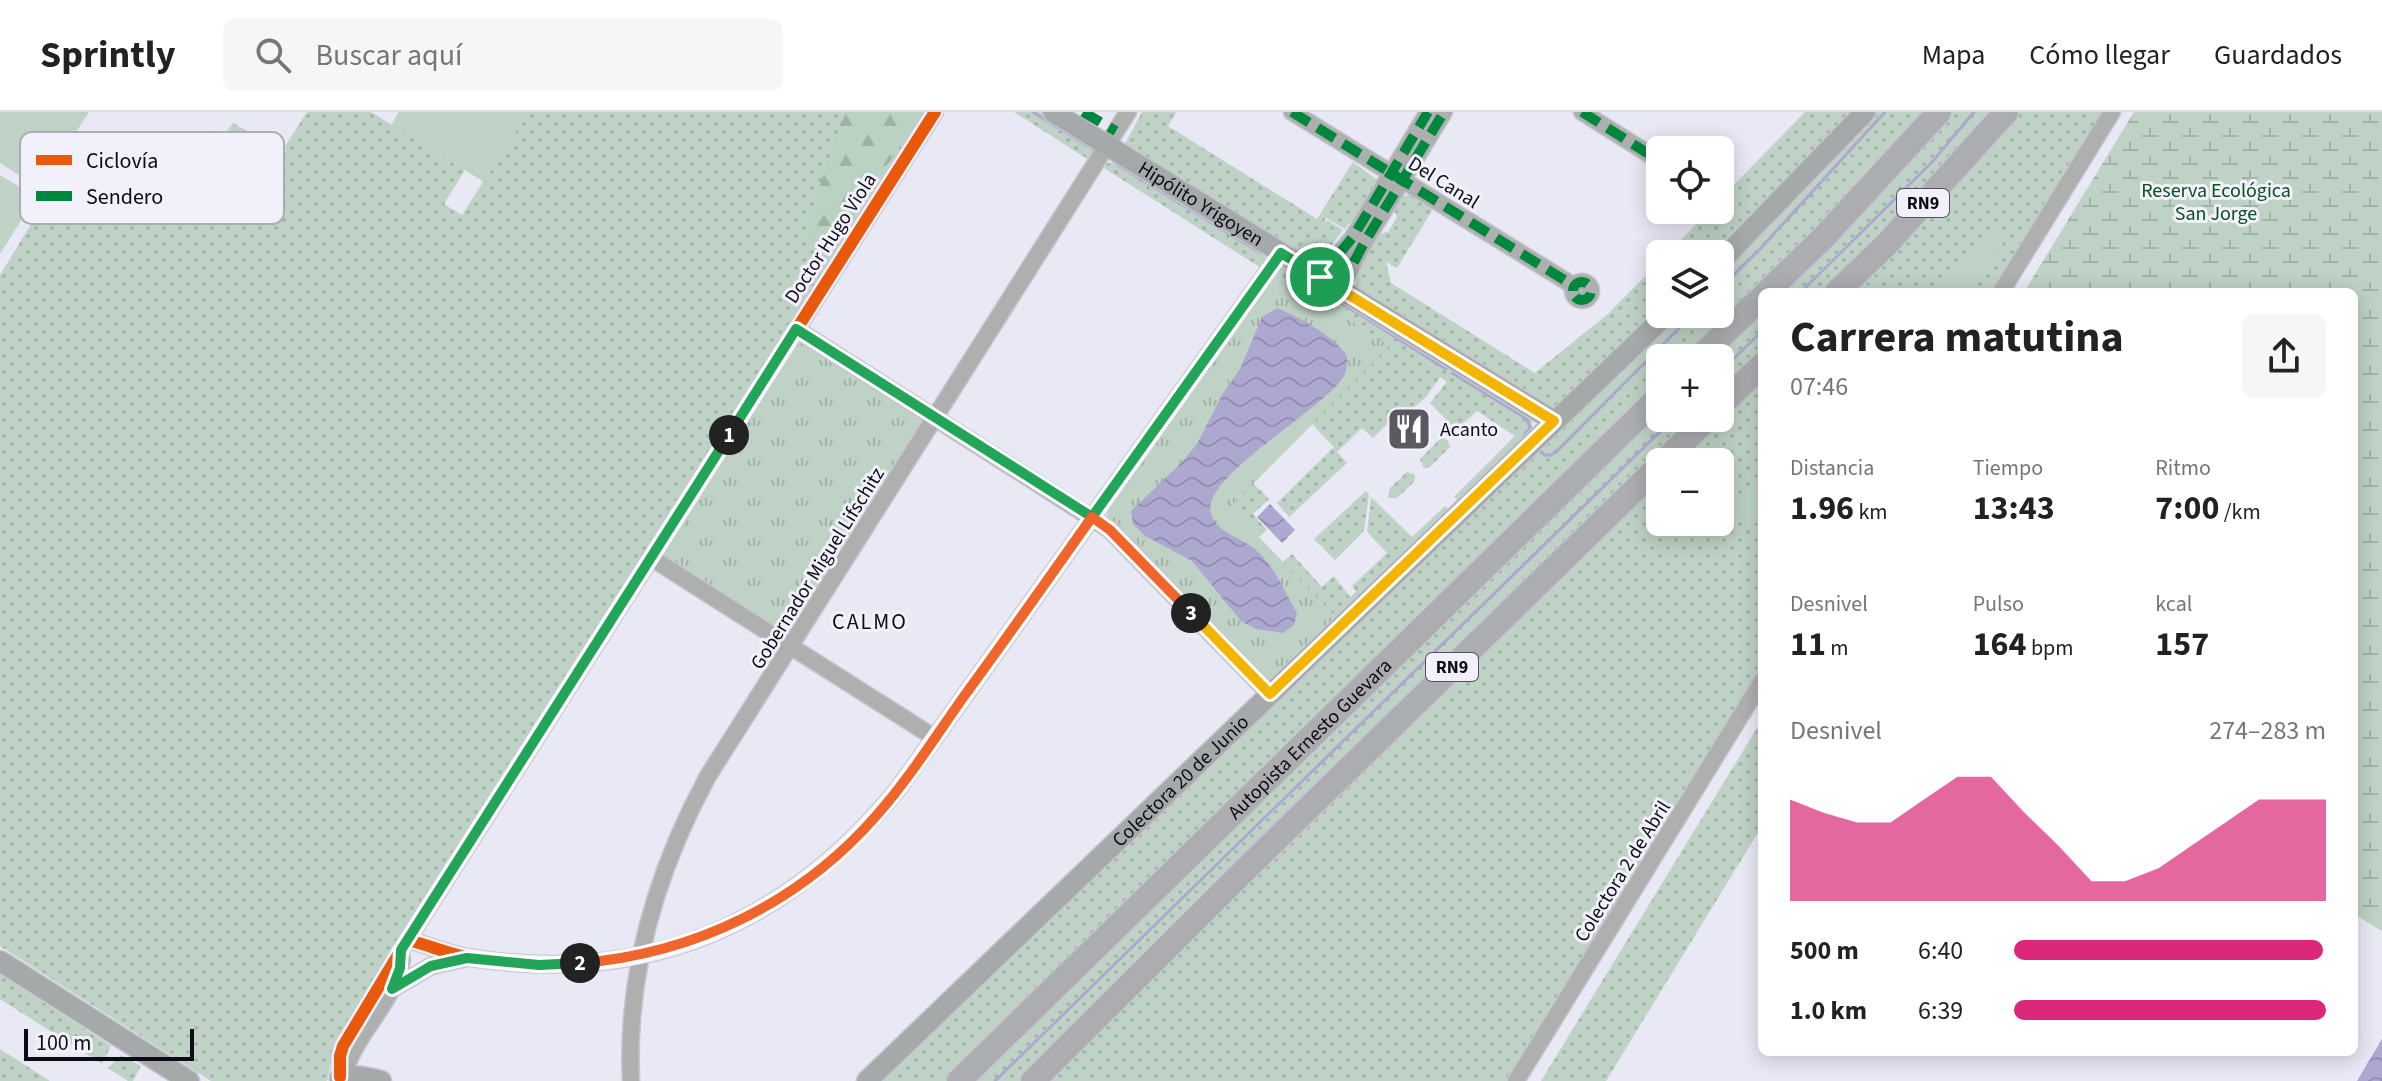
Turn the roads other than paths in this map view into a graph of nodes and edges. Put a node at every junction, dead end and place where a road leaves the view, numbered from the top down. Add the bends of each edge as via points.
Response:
1 (935, 112) edge
2 (1053, 112) edge
3 (1128, 112) edge
4 (1292, 112) edge
5 (1428, 112) edge
6 (1444, 112) edge
7 (1582, 112) edge
8 (1865, 112) edge
9 (1939, 112) edge
10 (2006, 112) edge
11 (2112, 112) edge
12 (1108, 146) junction
13 (1646, 152) edge
14 (1396, 176) junction
15 (1734, 248) edge
16 (1281, 253) junction
17 (1320, 277) junction
18 (1574, 286) dead end
19 (1771, 288) edge
20 (1841, 288) edge
21 (2003, 288) edge
22 (1340, 289) junction
23 (1758, 301) edge
24 (1652, 328) edge
25 (796, 329) junction
26 (1713, 344) edge
27 (1758, 369) edge
28 (1734, 392) edge
29 (1646, 410) edge
30 (936, 418) junction
31 (1554, 421) junction
32 (1694, 432) edge
33 (1678, 448) edge
34 (1646, 480) edge
35 (1092, 517) junction
36 (650, 557) junction
37 (791, 647) junction
38 (1758, 688) edge
39 (1270, 694) junction
40 (935, 738) junction
41 (404, 945) junction
42 (642, 954) junction
43 (467, 958) junction
44 (0, 961) edge
45 (448, 961) junction
46 (392, 989) junction
47 (1080, 1035) junction
48 (342, 1079) edge
49 (189, 1081) edge
50 (381, 1081) edge
51 (631, 1081) edge
52 (867, 1081) edge
53 (959, 1081) edge
54 (1033, 1081) edge
55 (1049, 1081) edge
56 (1516, 1081) edge

1 - 25 street, Doctor Hugo Viola
2 - 12 main road, Hipólito Yrigoyen
3 - 12 street, Gobernador Miguel Lifschitz
4 - 14 street, Del Canal
5 - 14 street
6 - 14 street
7 - 13 street
8 - 15 main road
9 - 19 highway, RN9
10 - 20 highway, RN9
11 - 21 street
12 - 16 main road, Hipólito Yrigoyen
12 - 30 street, Gobernador Miguel Lifschitz
14 - 17 street
14 - 18 street, Del Canal
14 - 22 street
16 - 17 main road, Hipólito Yrigoyen
16 - 35 street
17 - 22 main road, Hipólito Yrigoyen
22 - 31 main road, Hipólito Yrigoyen
23 - 26 highway
24 - 31 main road, Colectora 20 de Junio
25 - 30 street
25 - 36 street, Doctor Hugo Viola
27 - 28 highway
29 - 53 highway, Autopista Ernesto Guevara / RN9
30 - 35 street
30 - 37 street, Gobernador Miguel Lifschitz
31 - 39 main road, Colectora 20 de Junio
32 - 33 highway, RN9
34 - 47 highway, RN9
35 - 39 street
35 - 40 street
36 - 37 street
36 - 41 street, Doctor Hugo Viola
37 - 40 street
37 - 42 street, Gobernador Miguel Lifschitz via 692,806 661,880
38 - 56 street, Colectora 2 de Abril
39 - 52 main road, Colectora 20 de Junio
40 - 42 street via 875,818 809,879 716,932
41 - 43 street
41 - 45 street
41 - 46 street, Doctor Hugo Viola
41 - 48 street, Doctor Hugo Viola via 343,1046
42 - 43 street via 539,965
42 - 51 street, Gobernador Miguel Lifschitz
43 - 45 street
44 - 49 main road
45 - 46 street via 417,972
46 - 48 street, Doctor Hugo Viola
47 - 54 highway, RN9
47 - 55 highway
48 - 50 main road via 362,1076

